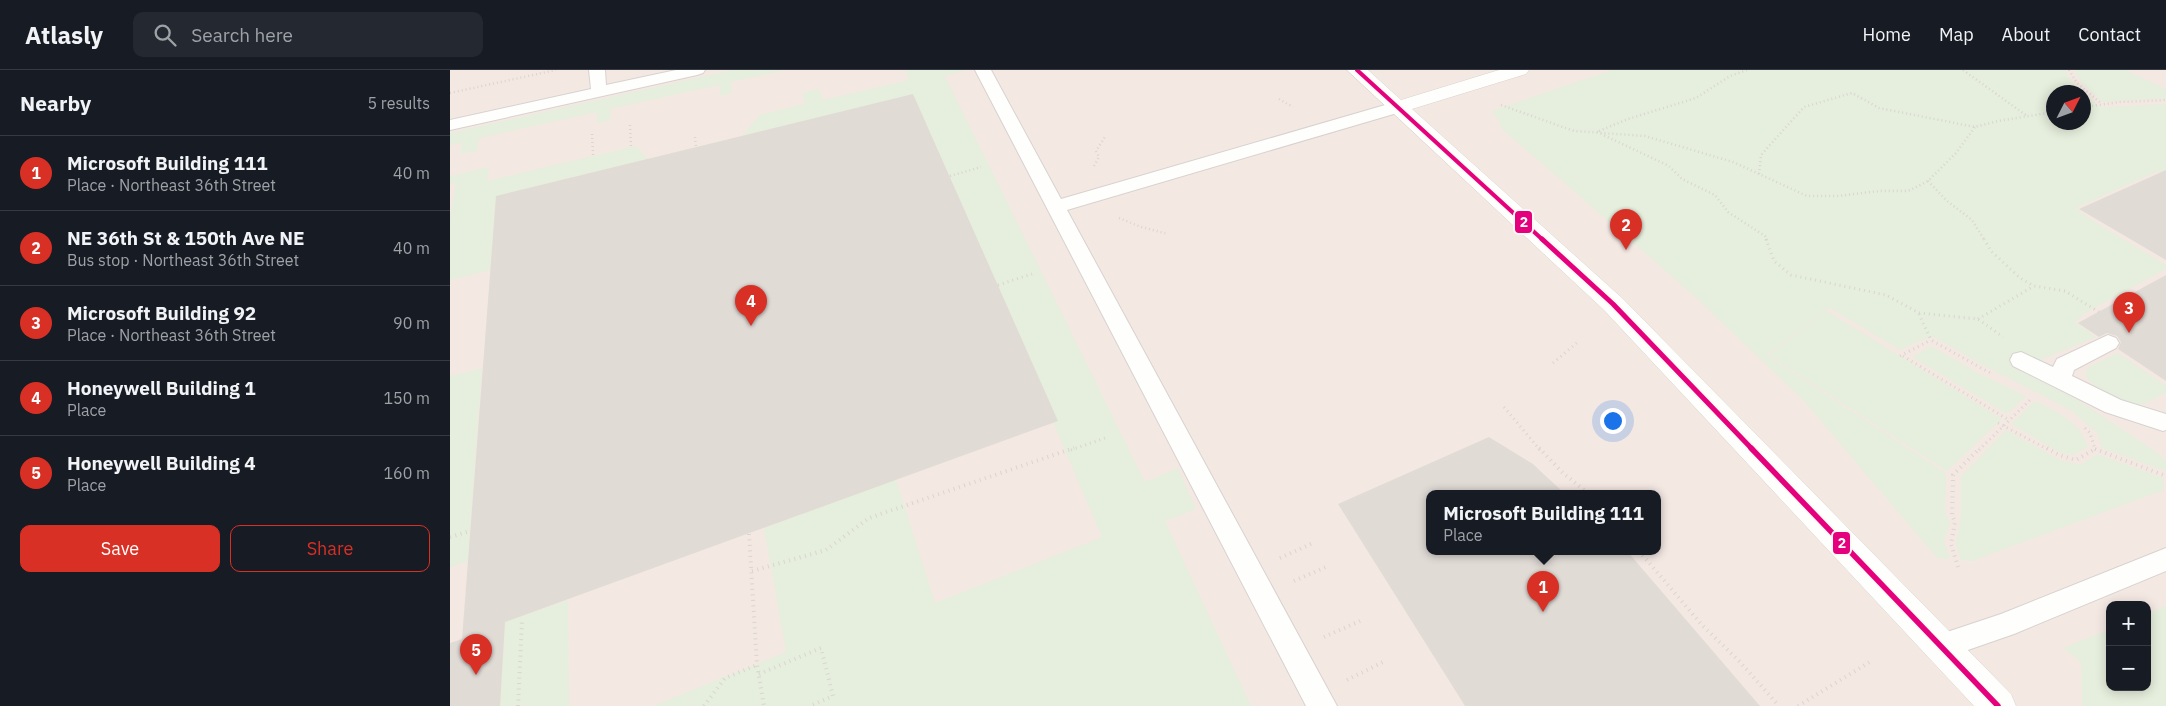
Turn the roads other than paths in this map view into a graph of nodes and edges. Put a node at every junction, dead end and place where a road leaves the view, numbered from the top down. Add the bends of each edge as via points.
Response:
1 (597, 70) edge
2 (697, 70) edge
3 (983, 70) edge
4 (1357, 70) edge
5 (1519, 70) edge
6 (599, 92) junction
7 (1398, 107) junction
8 (450, 125) edge
9 (1056, 208) junction
10 (2108, 343) dead end
11 (2020, 360) dead end
12 (2059, 379) junction
13 (2165, 422) edge
14 (2166, 558) edge
15 (1942, 646) junction
16 (1320, 701) edge
17 (1998, 706) edge

1 - 6 lane
2 - 6 lane
3 - 9 lane
4 - 7 street
5 - 7 street
6 - 8 lane
7 - 9 lane
7 - 15 street via 1613,304
9 - 16 lane
10 - 12 lane via 2065,365
11 - 12 lane
12 - 13 lane via 2113,406
14 - 15 lane via 2004,625
15 - 17 street

